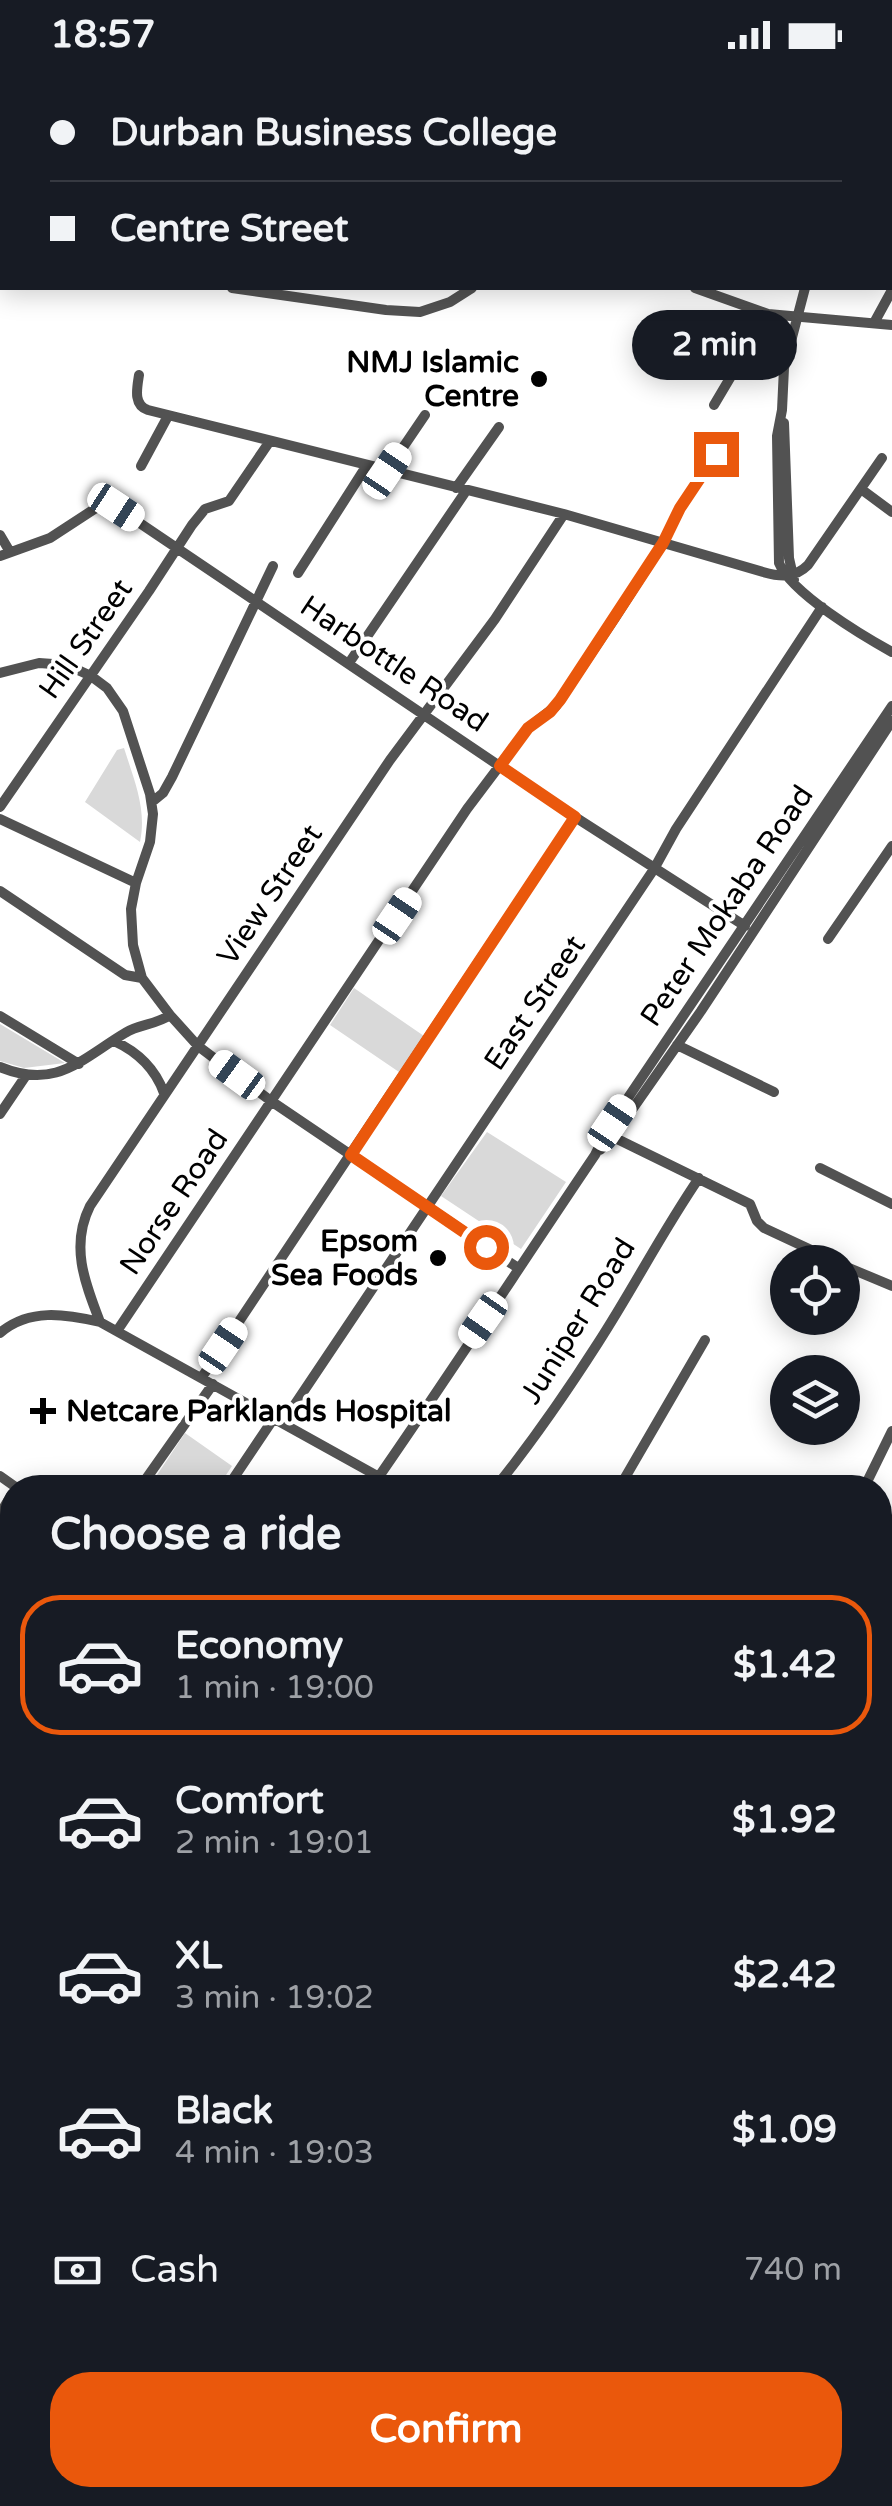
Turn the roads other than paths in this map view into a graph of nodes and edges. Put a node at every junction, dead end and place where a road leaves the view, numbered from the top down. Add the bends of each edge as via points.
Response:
1 (259, 290) edge
2 (469, 290) edge
3 (701, 290) edge
4 (803, 290) edge
5 (892, 290) edge
6 (768, 314) junction
7 (796, 316) junction
8 (874, 324) junction
9 (892, 324) edge
10 (140, 375) dead end
11 (714, 405) dead end
12 (425, 415) dead end
13 (168, 416) junction
14 (498, 427) dead end
15 (270, 441) junction
16 (716, 454) dead end
17 (882, 458) dead end
18 (367, 465) junction
19 (141, 466) dead end
20 (387, 471) junction
21 (861, 489) junction
22 (461, 490) junction
23 (892, 512) edge
24 (564, 514) junction
25 (0, 535) edge
26 (663, 543) junction
27 (178, 548) junction
28 (5, 554) edge
29 (273, 566) dead end
30 (298, 573) dead end
31 (791, 579) junction
32 (256, 601) junction
33 (822, 607) junction
34 (873, 642) junction
35 (892, 652) edge
36 (350, 662) junction
37 (892, 663) edge
38 (0, 672) edge
39 (91, 676) junction
40 (892, 706) edge
41 (424, 714) junction
42 (892, 721) edge
43 (500, 766) junction
44 (152, 802) junction
45 (0, 807) edge
46 (575, 817) junction
47 (0, 819) edge
48 (892, 846) edge
49 (654, 869) junction
50 (136, 882) junction
51 (0, 891) edge
52 (745, 926) junction
53 (828, 940) dead end
54 (142, 978) junction
55 (710, 986) junction
56 (0, 1016) edge
57 (170, 1016) junction
58 (114, 1041) junction
59 (677, 1045) junction
60 (198, 1046) junction
61 (78, 1064) junction
62 (0, 1067) edge
63 (26, 1077) junction
64 (774, 1092) dead end
65 (164, 1093) junction
66 (271, 1100) junction
67 (0, 1114) edge
68 (609, 1136) junction
69 (351, 1155) junction
70 (820, 1168) dead end
71 (699, 1178) junction
72 (892, 1204) edge
73 (428, 1207) junction
74 (800, 1245) edge
75 (518, 1268) junction
76 (860, 1272) edge
77 (892, 1286) edge
78 (100, 1322) junction
79 (117, 1331) junction
80 (0, 1333) edge
81 (705, 1340) dead end
82 (207, 1380) junction
83 (278, 1420) junction
84 (892, 1431) edge
85 (149, 1475) edge
86 (237, 1475) edge
87 (376, 1475) edge
88 (379, 1475) edge
89 (506, 1475) edge
90 (627, 1475) edge
91 (870, 1475) edge

1 - 2 street via 420,312
3 - 6 street
4 - 7 street
5 - 8 street
6 - 7 street
6 - 11 street
7 - 8 street
7 - 31 street via 782,410
8 - 9 street
10 - 13 street via 139,405
12 - 20 street
13 - 15 street
13 - 19 street
14 - 22 street
15 - 18 street
15 - 27 street, Hill Street via 230,501 201,512
16 - 26 street, Norse Road
17 - 21 street
18 - 20 street
18 - 30 street
20 - 22 street
21 - 23 street
21 - 31 street
22 - 24 street
22 - 36 street
24 - 26 street
24 - 41 street, View Street
25 - 28 street
26 - 31 street
26 - 43 street, Norse Road via 556,706 528,728
27 - 28 street, Harbottle Road via 106,505 50,538
27 - 32 street, Harbottle Road
27 - 39 street, Hill Street
29 - 32 street
31 - 33 street
32 - 36 street, Harbottle Road
32 - 44 street via 172,777
33 - 34 street
33 - 49 street, East Street
34 - 35 street
34 - 37 street
36 - 41 street, Harbottle Road
38 - 39 street via 53,663
39 - 44 street via 123,710
39 - 45 street, Hill Street
40 - 52 street, Peter Mokaba Road
41 - 43 street, Harbottle Road
41 - 60 street, View Street
42 - 55 street, Peter Mokaba Road
43 - 46 street, Harbottle Road
43 - 66 street, Norse Road
44 - 50 street via 150,842
46 - 49 street, Harbottle Road
46 - 69 street
47 - 50 street
48 - 53 street
49 - 52 street, Harbottle Road
49 - 73 street, East Street
50 - 54 street via 131,928
51 - 54 street via 125,975
52 - 55 street, Peter Mokaba Road
54 - 57 street
55 - 59 street, Peter Mokaba Road
55 - 68 street, Peter Mokaba Road
56 - 61 street
57 - 58 street
57 - 60 street
58 - 61 street
58 - 65 street via 148,1064
59 - 64 street
59 - 68 street, Peter Mokaba Road
60 - 65 street, View Street
60 - 66 street
61 - 63 street
62 - 63 street
63 - 67 street
65 - 78 street, View Street via 84,1218 80,1264
66 - 69 street
66 - 79 street, Norse Road
68 - 71 street
68 - 75 street
69 - 73 street
69 - 82 street
70 - 72 street
71 - 74 street via 750,1204 764,1228
71 - 89 street, Juniper Road via 599,1342
73 - 75 street
73 - 83 street, East Street
75 - 88 street
76 - 77 street
78 - 79 street
78 - 80 street via 41,1315
79 - 82 street
81 - 90 street
82 - 83 street
82 - 85 street
83 - 86 street, East Street
83 - 87 street
84 - 91 street

